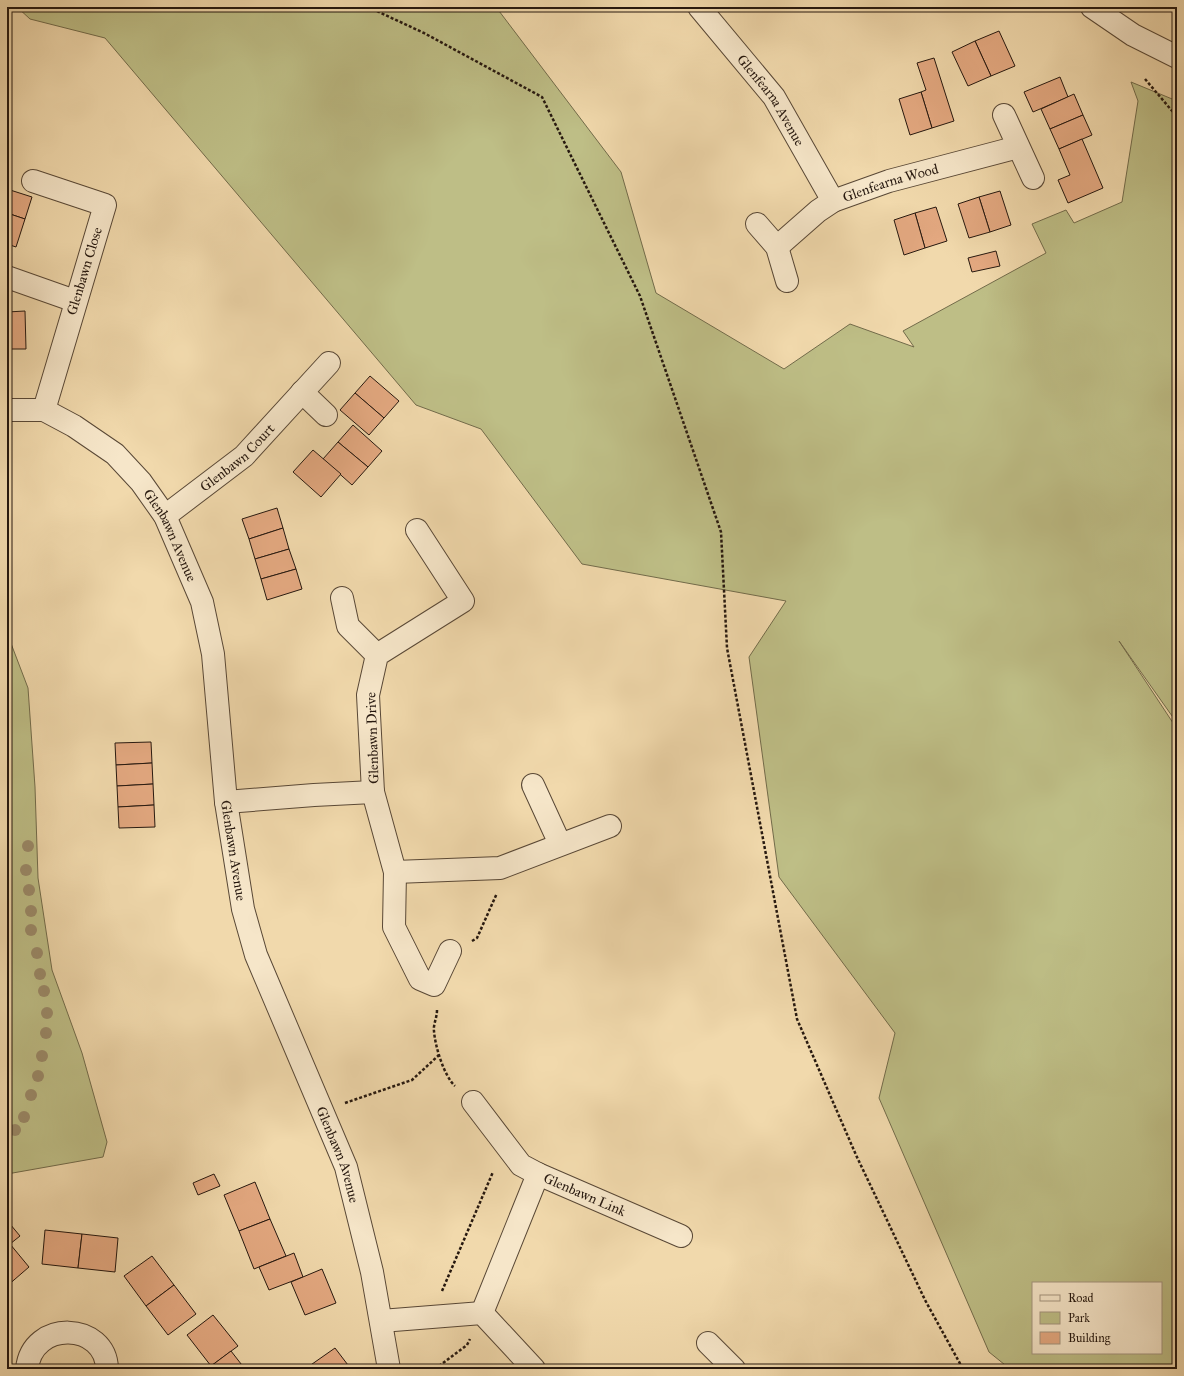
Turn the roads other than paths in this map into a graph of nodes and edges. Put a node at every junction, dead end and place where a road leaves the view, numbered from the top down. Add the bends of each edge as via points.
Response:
1 (1092, 7) edge
2 (704, 8) edge
3 (1177, 57) edge
4 (1004, 115) dead end
5 (1018, 147) junction
6 (1033, 178) dead end
7 (33, 181) dead end
8 (833, 201) junction
9 (757, 224) dead end
10 (777, 248) junction
11 (7, 277) edge
12 (786, 280) dead end
13 (75, 301) junction
14 (329, 363) dead end
15 (302, 392) junction
16 (7, 410) edge
17 (44, 410) junction
18 (326, 415) dead end
19 (165, 516) junction
20 (417, 530) dead end
21 (342, 598) dead end
22 (377, 655) junction
23 (534, 784) dead end
24 (373, 792) junction
25 (226, 802) junction
26 (610, 826) dead end
27 (560, 844) junction
28 (395, 872) junction
29 (450, 951) road end
30 (473, 1102) road end
31 (538, 1174) junction
32 (681, 1236) dead end
33 (482, 1313) junction
34 (381, 1321) junction
35 (708, 1343) dead end
36 (27, 1369) edge
37 (106, 1369) edge
38 (389, 1369) edge
39 (534, 1369) edge
40 (734, 1369) edge

1 - 3 street via 1133,35
2 - 8 street, Glenfearna Avenue via 774,97
4 - 5 street
5 - 6 street
5 - 8 street, Glenfearna Wood via 889,181
7 - 13 street, Glenbawn Close via 105,205
8 - 10 street, Glenfearna Wood
9 - 10 street
10 - 12 street
11 - 13 street
13 - 17 street, Glenbawn Close
14 - 15 street, Glenbawn Court
15 - 18 street
15 - 19 street, Glenbawn Court via 244,456
16 - 17 street, Glenbawn Avenue
17 - 19 street, Glenbawn Avenue via 74,426 115,454 141,482
19 - 25 street, Glenbawn Avenue via 202,602 213,654
20 - 22 street via 463,601
21 - 22 street via 348,626
22 - 24 street, Glenbawn Drive via 368,695
23 - 27 street
24 - 25 street, Glenbawn Drive
24 - 28 street, Glenbawn Drive
25 - 34 street, Glenbawn Avenue via 242,909 256,955 346,1167 372,1272
26 - 27 street
27 - 28 street via 500,868
28 - 29 street, Glenbawn Drive via 394,927 420,979 434,985
30 - 31 street via 521,1165
31 - 32 street, Glenbawn Link
31 - 33 street, Glenbawn Link
33 - 34 street
33 - 39 street
34 - 38 street, Glenbawn Avenue
35 - 40 street
36 - 37 street via 34,1349 43,1339 55,1333 69,1332 82,1334 93,1342 102,1352

